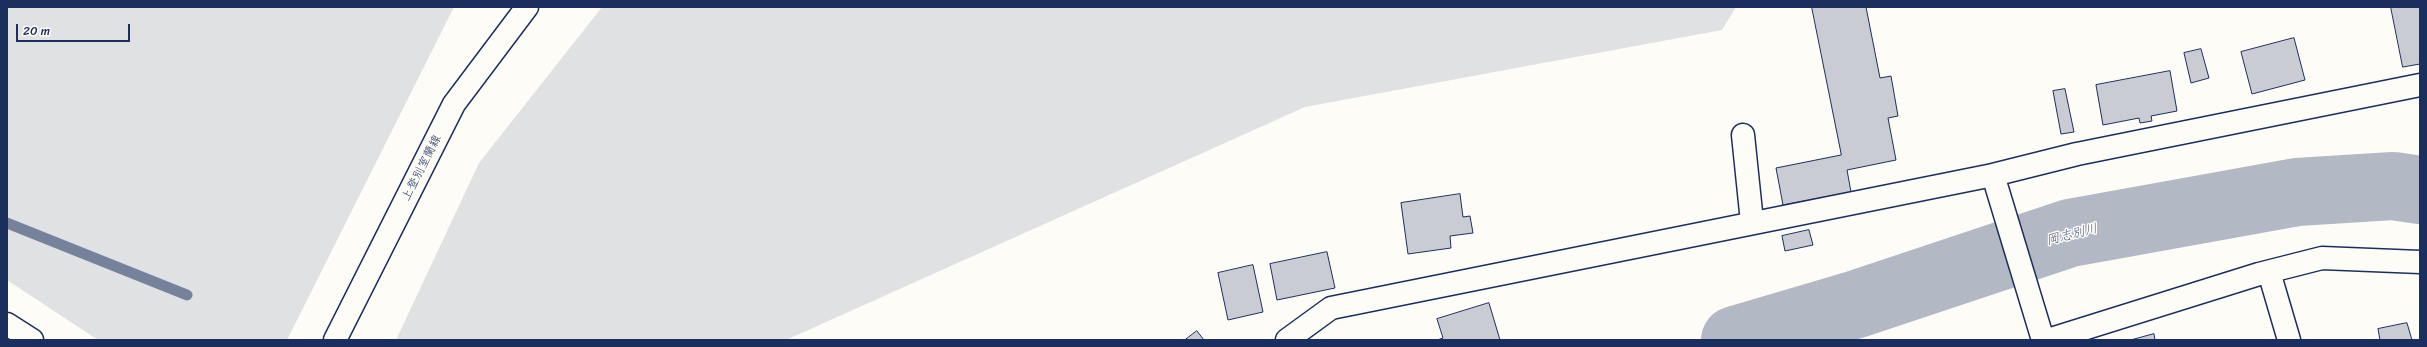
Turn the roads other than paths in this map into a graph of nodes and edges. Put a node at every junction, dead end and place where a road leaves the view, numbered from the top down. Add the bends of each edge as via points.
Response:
1 (527, 7) edge
2 (2420, 85) edge
3 (1743, 135) dead end
4 (1993, 175) junction
5 (1752, 222) junction
6 (2420, 262) edge
7 (2269, 272) junction
8 (7, 324) edge
9 (32, 340) edge
10 (335, 340) edge
11 (1287, 340) edge
12 (2043, 340) edge
13 (2048, 340) edge
14 (2289, 340) edge

1 - 10 street, 上登別室蘭線 via 454,104
2 - 4 street via 2078,154
3 - 5 street
4 - 5 street
4 - 12 street
5 - 11 street via 1331,308
6 - 7 street via 2322,258
7 - 13 street
7 - 14 street
8 - 9 street

